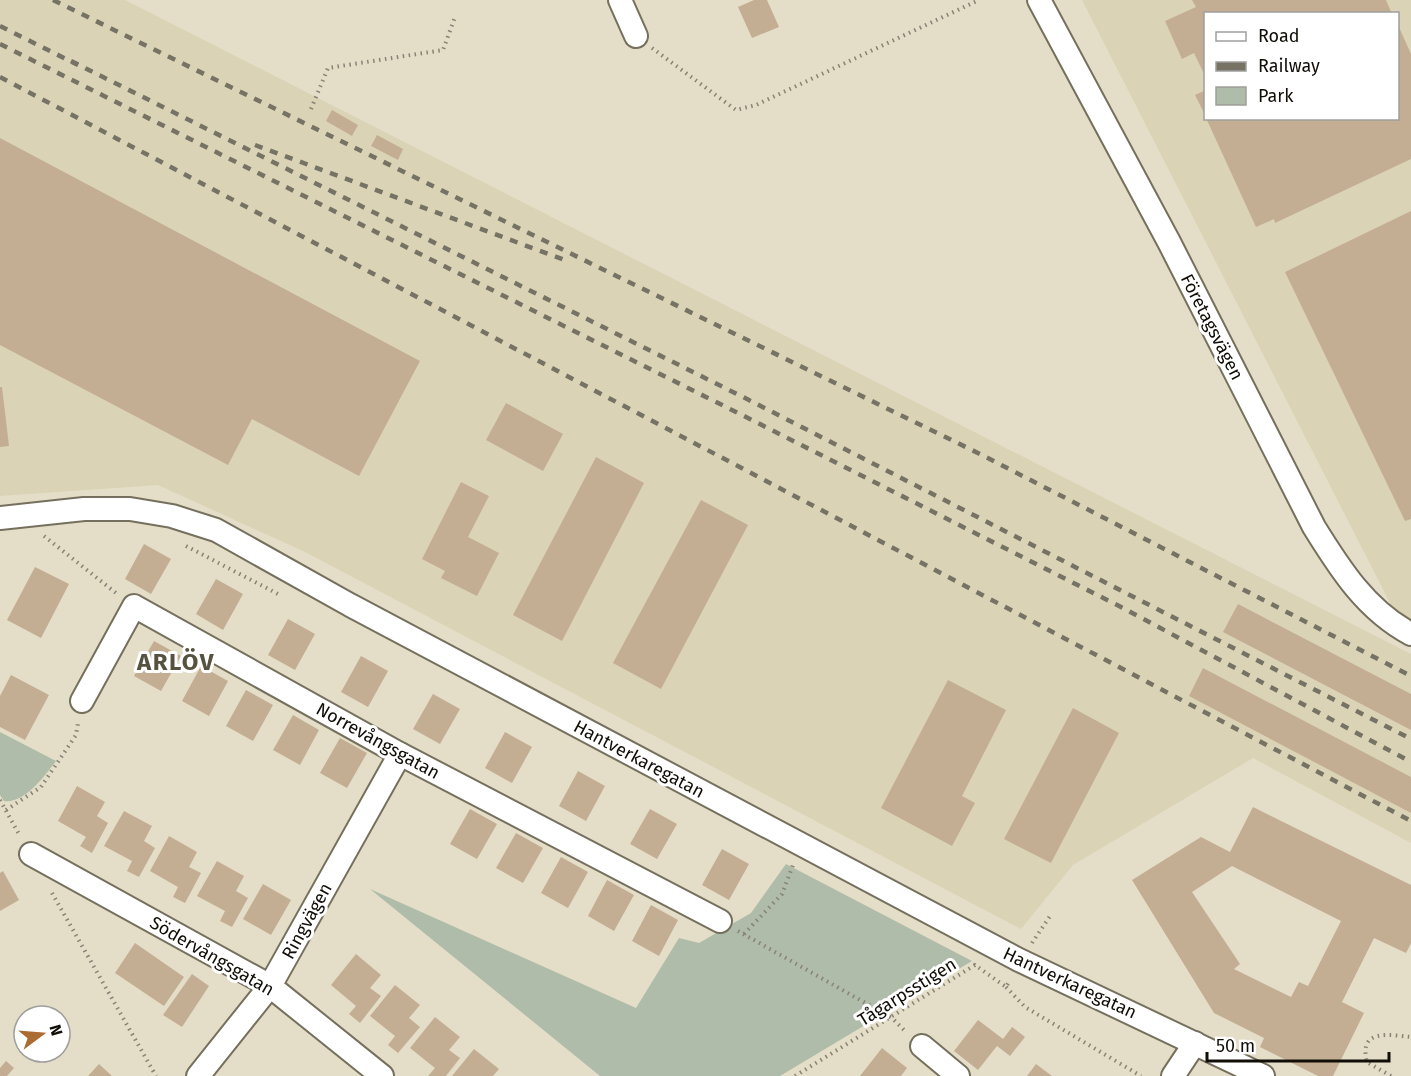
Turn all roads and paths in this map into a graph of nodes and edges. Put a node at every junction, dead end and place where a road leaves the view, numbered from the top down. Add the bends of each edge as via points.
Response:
1 (620, 0) edge
2 (979, 0) edge
3 (1039, 0) edge
4 (455, 17) dead end
5 (636, 36) joint
6 (311, 109) dead end
7 (0, 518) edge
8 (47, 530) dead end
9 (181, 544) dead end
10 (286, 598) dead end
11 (134, 606) junction
12 (1411, 634) edge
13 (82, 701) joint
14 (400, 754) junction
15 (0, 800) edge
16 (6, 810) junction
17 (800, 844) junction
18 (31, 854) junction
19 (1050, 916) dead end
20 (720, 921) joint
21 (744, 934) junction
22 (968, 960) dead end
23 (1018, 960) junction
24 (975, 965) junction
25 (270, 986) junction
26 (1006, 987) junction
27 (892, 1018) junction
28 (1411, 1037) edge
29 (1195, 1043) junction
30 (922, 1046) dead end
31 (156, 1076) edge
32 (198, 1076) edge
33 (382, 1076) edge
34 (795, 1076) edge
35 (958, 1076) edge
36 (1139, 1076) edge
37 (1173, 1076) edge
38 (1263, 1076) edge
39 (1391, 1076) edge

1 - 5 street
2 - 5 path via 756,105 736,110
3 - 12 street, Företagsvägen via 1314,527 1366,601
4 - 6 path via 443,50 328,68
7 - 17 street, Hantverkaregatan via 84,509 130,509 172,516 216,530
8 - 11 path via 37,530
9 - 10 path
11 - 13 street
11 - 14 street, Norrevångsgatan
13 - 16 path via 76,735 41,787
14 - 20 street, Norrevångsgatan
14 - 25 street, Ringvägen
15 - 16 path
16 - 18 path
17 - 21 path via 782,894
17 - 23 street, Hantverkaregatan
18 - 25 street, Södervångsgatan
18 - 31 path
19 - 23 path
20 - 21 path
21 - 27 path
22 - 24 path
23 - 26 path
23 - 29 street, Hantverkaregatan
24 - 26 path, Tågarpsstigen
24 - 27 path, Tågarpsstigen
25 - 32 street, Ringvägen
25 - 33 street, Södervångsgatan
26 - 36 path, Tågarpsstigen via 1025,1007
27 - 34 path, Tågarpsstigen
28 - 39 path via 1382,1034 1369,1041 1367,1062
29 - 37 street
29 - 38 street, Hantverkaregatan
30 - 35 street

